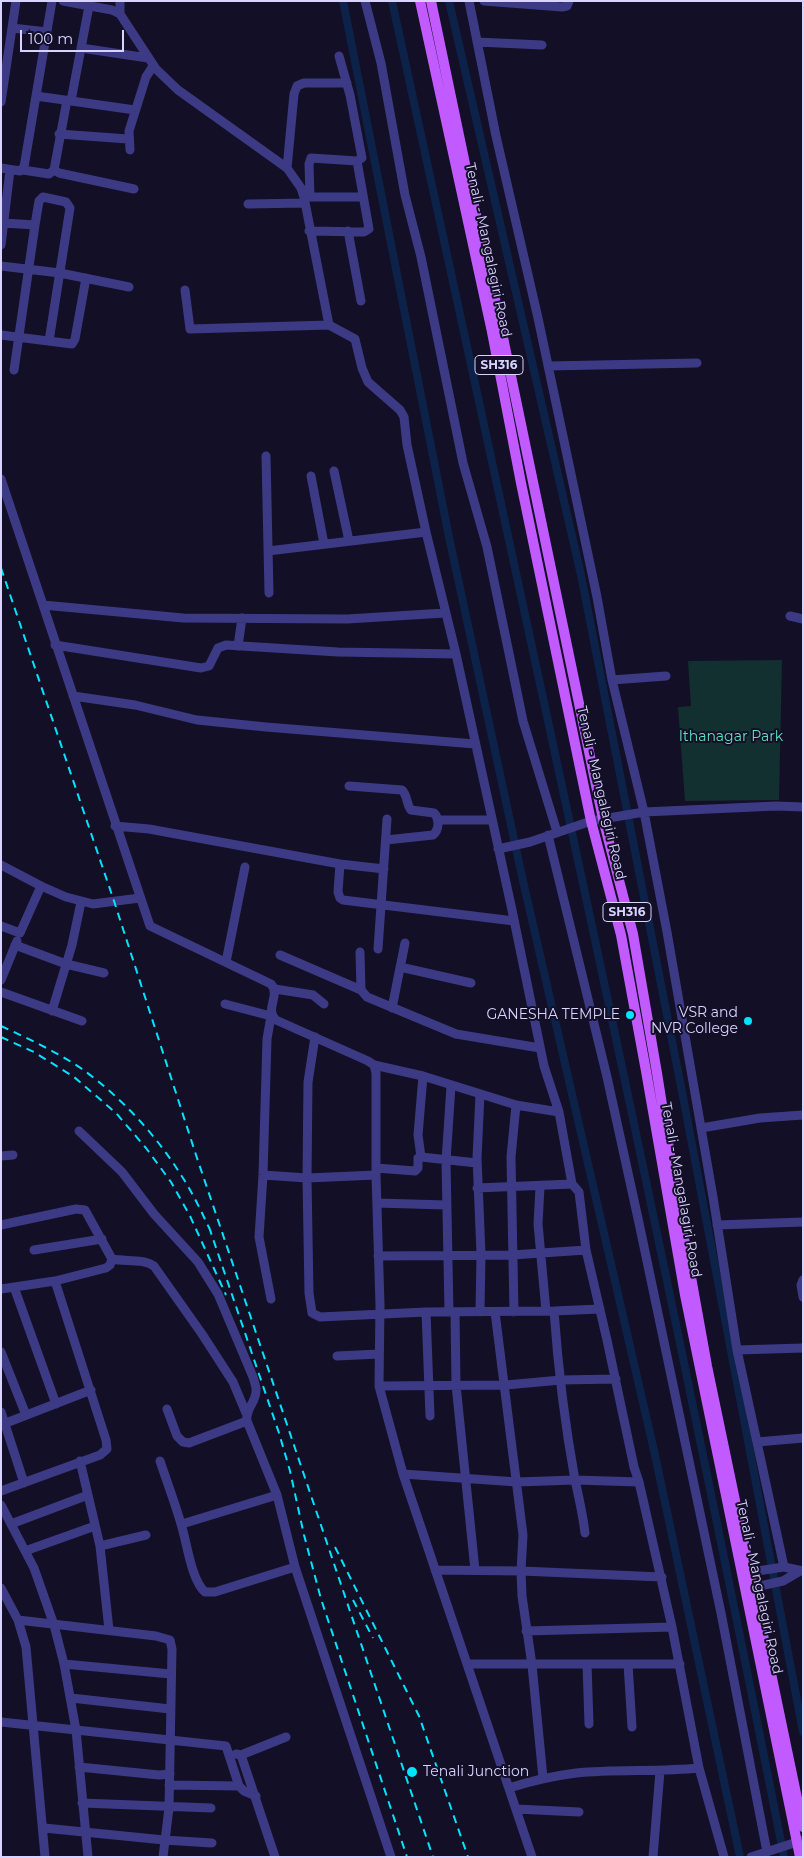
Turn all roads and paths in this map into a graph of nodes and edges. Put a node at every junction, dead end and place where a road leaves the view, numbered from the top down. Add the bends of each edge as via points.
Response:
1 (16, 1) edge
2 (52, 1) edge
3 (63, 1) edge
4 (120, 1) edge
5 (365, 1) edge
6 (420, 1) edge
7 (431, 1) edge
8 (484, 1) edge
9 (569, 1) edge
10 (470, 4) edge
11 (89, 6) junction
12 (120, 14) junction
13 (12, 28) junction
14 (47, 32) junction
15 (477, 42) junction
16 (542, 45) dead end
17 (81, 48) junction
18 (339, 56) dead end
19 (148, 58) junction
20 (154, 68) junction
21 (347, 83) junction
22 (36, 96) junction
23 (69, 101) junction
24 (1, 102) edge
25 (135, 110) junction
26 (59, 134) junction
27 (128, 139) junction
28 (130, 150) dead end
29 (357, 161) junction
30 (287, 168) junction
31 (6, 169) edge
32 (23, 170) junction
33 (54, 170) junction
34 (134, 189) dead end
35 (364, 197) junction
36 (306, 199) junction
37 (248, 204) dead end
38 (3, 218) edge
39 (35, 225) junction
40 (310, 231) junction
41 (348, 231) junction
42 (1, 245) edge
43 (1, 266) edge
44 (28, 269) junction
45 (60, 273) junction
46 (86, 278) junction
47 (130, 287) dead end
48 (185, 290) dead end
49 (361, 301) dead end
50 (329, 325) junction
51 (1, 335) edge
52 (19, 337) junction
53 (49, 341) junction
54 (697, 363) dead end
55 (548, 366) junction
56 (14, 370) dead end
57 (266, 456) dead end
58 (334, 471) dead end
59 (311, 476) dead end
60 (1, 479) edge
61 (426, 532) junction
62 (349, 542) junction
63 (324, 544) junction
64 (268, 551) junction
65 (269, 593) dead end
66 (43, 605) junction
67 (445, 613) junction
68 (790, 616) dead end
69 (242, 618) junction
70 (803, 619) edge
71 (56, 645) junction
72 (238, 646) junction
73 (456, 654) junction
74 (666, 676) dead end
75 (612, 680) junction
76 (73, 696) junction
77 (475, 744) junction
78 (349, 786) dead end
79 (803, 807) edge
80 (640, 813) junction
81 (607, 818) junction
82 (387, 819) dead end
83 (438, 820) junction
84 (492, 820) junction
85 (587, 823) junction
86 (116, 826) junction
87 (557, 832) junction
88 (386, 840) junction
89 (498, 849) junction
90 (340, 864) junction
91 (1, 865) edge
92 (245, 867) dead end
93 (384, 869) junction
94 (41, 886) junction
95 (140, 898) junction
96 (81, 902) junction
97 (381, 905) junction
98 (514, 921) junction
99 (1, 926) edge
100 (20, 933) junction
101 (405, 943) dead end
102 (15, 946) junction
103 (378, 949) dead end
104 (360, 952) dead end
105 (280, 955) dead end
106 (226, 962) junction
107 (66, 964) junction
108 (4, 966) edge
109 (400, 967) junction
110 (104, 973) dead end
111 (1, 980) edge
112 (471, 983) dead end
113 (275, 989) junction
114 (361, 990) junction
115 (1, 992) edge
116 (225, 1004) dead end
117 (324, 1004) dead end
118 (392, 1008) junction
119 (52, 1011) junction
120 (271, 1016) junction
121 (82, 1021) dead end
122 (314, 1037) junction
123 (540, 1048) junction
124 (374, 1065) junction
125 (423, 1076) junction
126 (451, 1086) junction
127 (480, 1094) junction
128 (516, 1105) junction
129 (559, 1112) junction
130 (803, 1115) edge
131 (701, 1128) junction
132 (79, 1131) dead end
133 (13, 1154) dead end
134 (1, 1156) edge
135 (421, 1157) junction
136 (446, 1161) junction
137 (477, 1163) junction
138 (376, 1172) junction
139 (263, 1175) junction
140 (307, 1178) junction
141 (572, 1184) junction
142 (540, 1186) junction
143 (477, 1188) junction
144 (511, 1188) junction
145 (377, 1203) junction
146 (446, 1205) junction
147 (803, 1222) edge
148 (1, 1225) edge
149 (718, 1225) junction
150 (102, 1239) junction
151 (34, 1250) dead end
152 (586, 1250) junction
153 (481, 1254) junction
154 (540, 1254) junction
155 (512, 1255) junction
156 (378, 1256) junction
157 (448, 1256) junction
158 (112, 1259) junction
159 (803, 1280) edge
160 (56, 1281) junction
161 (2, 1286) edge
162 (14, 1286) junction
163 (803, 1297) edge
164 (271, 1299) dead end
165 (600, 1309) junction
166 (550, 1311) junction
167 (426, 1312) junction
168 (452, 1312) junction
169 (480, 1312) junction
170 (495, 1312) junction
171 (514, 1312) junction
172 (380, 1314) junction
173 (803, 1348) edge
174 (737, 1350) junction
175 (379, 1354) junction
176 (337, 1356) dead end
177 (2, 1357) edge
178 (616, 1379) junction
179 (561, 1380) junction
180 (428, 1385) junction
181 (456, 1385) junction
182 (506, 1385) junction
183 (379, 1386) junction
184 (90, 1390) junction
185 (56, 1404) junction
186 (167, 1409) dead end
187 (1, 1412) edge
188 (26, 1415) junction
189 (430, 1416) dead end
190 (247, 1417) junction
191 (6, 1423) junction
192 (803, 1438) edge
193 (757, 1442) junction
194 (80, 1461) junction
195 (160, 1461) dead end
196 (404, 1474) junction
197 (467, 1480) junction
198 (575, 1480) junction
199 (24, 1482) junction
200 (517, 1482) junction
201 (639, 1482) junction
202 (1, 1491) edge
203 (88, 1495) junction
204 (276, 1495) junction
205 (1, 1505) edge
206 (11, 1524) junction
207 (182, 1524) junction
208 (95, 1526) junction
209 (585, 1533) dead end
210 (146, 1535) dead end
211 (100, 1546) junction
212 (25, 1551) junction
213 (295, 1567) junction
214 (782, 1567) junction
215 (435, 1570) junction
216 (475, 1570) junction
217 (521, 1571) junction
218 (801, 1571) edge
219 (748, 1572) junction
220 (662, 1577) junction
221 (1, 1588) edge
222 (752, 1588) junction
223 (18, 1620) junction
224 (54, 1625) junction
225 (672, 1627) junction
226 (109, 1630) junction
227 (526, 1631) junction
228 (64, 1664) junction
229 (467, 1664) junction
230 (587, 1664) junction
231 (628, 1664) junction
232 (680, 1664) junction
233 (532, 1665) junction
234 (171, 1674) junction
235 (71, 1698) junction
236 (170, 1709) junction
237 (1, 1722) edge
238 (589, 1724) dead end
239 (34, 1726) junction
240 (632, 1727) dead end
241 (76, 1730) junction
242 (286, 1738) dead end
243 (171, 1739) junction
244 (228, 1753) junction
245 (242, 1755) junction
246 (80, 1768) junction
247 (699, 1768) junction
248 (660, 1771) junction
249 (170, 1774) junction
250 (543, 1778) junction
251 (169, 1785) junction
252 (239, 1786) junction
253 (509, 1788) junction
254 (256, 1796) junction
255 (82, 1803) junction
256 (169, 1808) junction
257 (211, 1808) dead end
258 (516, 1809) junction
259 (579, 1812) dead end
260 (803, 1827) edge
261 (44, 1828) junction
262 (86, 1832) junction
263 (164, 1840) junction
264 (796, 1842) edge
265 (212, 1843) dead end
266 (767, 1852) junction
267 (45, 1857) edge
268 (88, 1857) edge
269 (163, 1857) edge
270 (275, 1857) edge
271 (391, 1857) edge
272 (532, 1857) edge
273 (653, 1857) edge
274 (724, 1857) edge
275 (751, 1857) edge
276 (800, 1857) edge

1 - 13 street
2 - 14 street
3 - 11 street
4 - 12 street
5 - 87 street via 381,63 463,463 487,546 523,721
6 - 85 main road, Tenali - Mangalagiri Road / SH316 via 492,332
7 - 81 main road, Tenali - Mangalagiri Road / SH316
8 - 9 street via 565,7
8 - 10 street
10 - 15 street
11 - 12 street
11 - 17 street
12 - 19 street
13 - 14 street
13 - 24 street
14 - 22 street
15 - 16 street
15 - 55 street
17 - 19 street
17 - 23 street
18 - 21 street
19 - 20 street
20 - 25 street via 146,76
20 - 30 street
21 - 29 street via 362,155
21 - 30 street via 304,83 297,86
22 - 23 street
22 - 32 street
23 - 25 street
23 - 26 street
25 - 27 street
26 - 27 street
26 - 33 street
27 - 28 street
29 - 35 street
29 - 36 street via 311,158
30 - 36 street
31 - 32 street
31 - 38 street
32 - 33 street via 49,174
33 - 34 street
35 - 36 street
35 - 41 street via 369,229 364,232
36 - 37 street
36 - 40 street
38 - 39 street
38 - 42 street
39 - 44 street
39 - 45 street via 39,201 43,197 69,204
40 - 41 street
40 - 50 street
41 - 49 street
43 - 44 street
44 - 45 street
44 - 52 street
45 - 46 street
45 - 53 street
46 - 47 street
46 - 53 street via 74,342
48 - 50 street via 190,329
50 - 61 street via 355,339 368,382 404,417
51 - 52 street
52 - 53 street
52 - 56 street
54 - 55 street
55 - 75 street
57 - 64 street
58 - 62 street
59 - 63 street
60 - 66 street
61 - 62 street
61 - 67 street
62 - 63 street
63 - 64 street
64 - 65 street
66 - 69 street via 177,618
66 - 71 street
67 - 69 street via 347,619
67 - 73 street
68 - 70 street
69 - 72 street
71 - 72 street via 200,668 209,666 221,646
71 - 76 street
72 - 73 street
73 - 77 street
74 - 75 street
75 - 80 street
76 - 77 street via 135,705 196,720
76 - 86 street
77 - 84 street
78 - 83 street via 402,790 411,810 434,813
79 - 80 street
80 - 81 street
80 - 131 street
81 - 85 street
81 - 219 main road, Tenali - Mangalagiri Road / SH316 via 632,934 688,1264
82 - 88 street
83 - 84 street
83 - 88 street via 433,835
84 - 89 street
85 - 87 street
85 - 219 main road, Tenali - Mangalagiri Road / SH316 via 621,935 685,1295
86 - 90 street
86 - 95 street
87 - 89 street
87 - 266 street via 721,1613
88 - 93 street
89 - 98 street
90 - 93 street
90 - 97 street via 340,898
91 - 94 street
92 - 106 street
93 - 97 street
94 - 96 street
94 - 100 street
95 - 96 street via 93,904
95 - 106 street via 150,926
96 - 107 street
97 - 98 street
97 - 103 street
98 - 123 street
99 - 100 street
100 - 102 street
101 - 109 street
102 - 107 street
102 - 108 street
104 - 114 street
105 - 114 street
106 - 113 street
107 - 110 street
107 - 119 street
108 - 111 street
109 - 112 street
109 - 118 street
113 - 117 street via 313,995
113 - 120 street
114 - 118 street via 367,997
115 - 119 street
116 - 120 street
118 - 123 street via 456,1034
119 - 121 street
120 - 122 street
120 - 139 street via 267,1039
122 - 124 street
122 - 140 street via 308,1082
123 - 129 street
124 - 125 street
124 - 138 street
125 - 126 street
125 - 135 street via 418,1135
126 - 127 street
126 - 136 street
127 - 128 street
127 - 137 street
128 - 129 street
128 - 144 street via 510,1157
129 - 141 street
130 - 131 street
131 - 149 street
132 - 190 street via 122,1172 154,1214 198,1262 218,1294 253,1377 256,1390
133 - 134 street
135 - 136 street
135 - 138 street via 415,1171
136 - 137 street
136 - 146 street
137 - 143 street
138 - 140 street
138 - 145 street
139 - 140 street
139 - 164 street via 260,1246
140 - 172 street via 312,1313 320,1317
141 - 142 street
141 - 152 street via 579,1192
142 - 144 street
142 - 154 street
143 - 144 street
143 - 153 street
144 - 155 street
145 - 146 street
145 - 156 street
146 - 157 street
147 - 149 street
148 - 150 street via 81,1209 87,1212
149 - 174 street
150 - 151 street
150 - 158 street
152 - 154 street
152 - 165 street
153 - 155 street
153 - 157 street
153 - 169 street
154 - 155 street
154 - 166 street
155 - 171 street
156 - 157 street
156 - 172 street
157 - 168 street
158 - 160 street via 106,1268
158 - 190 street via 147,1261 154,1266 233,1382
159 - 163 street
160 - 162 street
160 - 184 street
161 - 162 street
162 - 185 street
165 - 166 street
165 - 178 street
166 - 171 street
166 - 179 street
167 - 168 street
167 - 172 street
167 - 180 street
168 - 169 street
168 - 181 street
169 - 170 street
170 - 171 street
170 - 182 street
172 - 175 street
173 - 174 street
174 - 193 street
175 - 176 street
175 - 183 street
177 - 188 street
178 - 179 street
178 - 201 street
179 - 182 street
179 - 198 street
180 - 181 street
180 - 183 street
180 - 189 street
181 - 182 street
181 - 197 street
182 - 200 street
183 - 196 street
184 - 185 street
184 - 194 street via 107,1449 100,1455
185 - 188 street
186 - 190 street via 177,1436 189,1443
187 - 191 street
188 - 191 street
190 - 204 street
191 - 199 street
192 - 193 street
193 - 214 street
194 - 199 street
194 - 203 street
195 - 207 street
196 - 197 street
196 - 215 street
197 - 200 street
197 - 216 street
198 - 200 street
198 - 201 street
198 - 209 street
199 - 202 street
200 - 217 street via 523,1535
201 - 220 street
203 - 206 street
203 - 208 street
204 - 207 street
204 - 213 street
205 - 206 street
206 - 212 street
207 - 213 street via 196,1577 205,1592 215,1592
208 - 211 street
208 - 212 street
210 - 211 street
211 - 226 street
212 - 224 street
213 - 271 street
214 - 218 street
214 - 219 street
215 - 216 street
215 - 229 street
216 - 217 street
217 - 220 street
217 - 227 street
218 - 222 street via 782,1581
219 - 222 main road, Tenali - Mangalagiri Road / SH316
220 - 225 street
221 - 223 street
222 - 260 main road, Tenali - Mangalagiri Road / SH316
222 - 264 main road, Tenali - Mangalagiri Road / SH316
223 - 224 street
223 - 239 street via 26,1647
224 - 226 street
224 - 228 street
225 - 227 street
225 - 232 street
226 - 234 street via 170,1640
227 - 233 street
228 - 234 street
228 - 235 street
229 - 233 street
229 - 253 street
230 - 231 street
230 - 233 street
230 - 238 street
231 - 232 street
231 - 240 street
232 - 247 street
233 - 250 street
234 - 236 street
235 - 236 street
235 - 241 street
236 - 243 street
237 - 239 street
239 - 241 street
239 - 261 street
241 - 243 street
241 - 246 street
242 - 245 street
243 - 244 street via 226,1746
243 - 249 street
244 - 245 street
244 - 252 street
245 - 254 street
246 - 249 street
246 - 255 street
247 - 248 street
247 - 274 street
248 - 250 street via 578,1773
248 - 273 street
249 - 251 street
250 - 253 street
251 - 252 street
251 - 256 street
252 - 254 street via 244,1792
253 - 258 street
254 - 270 street
255 - 256 street
255 - 262 street
256 - 257 street
256 - 263 street
258 - 259 street
258 - 272 street
261 - 262 street
261 - 267 street
262 - 263 street
262 - 268 street
263 - 265 street
263 - 269 street
264 - 266 street
264 - 276 main road, Tenali - Mangalagiri Road / SH316
266 - 275 street

